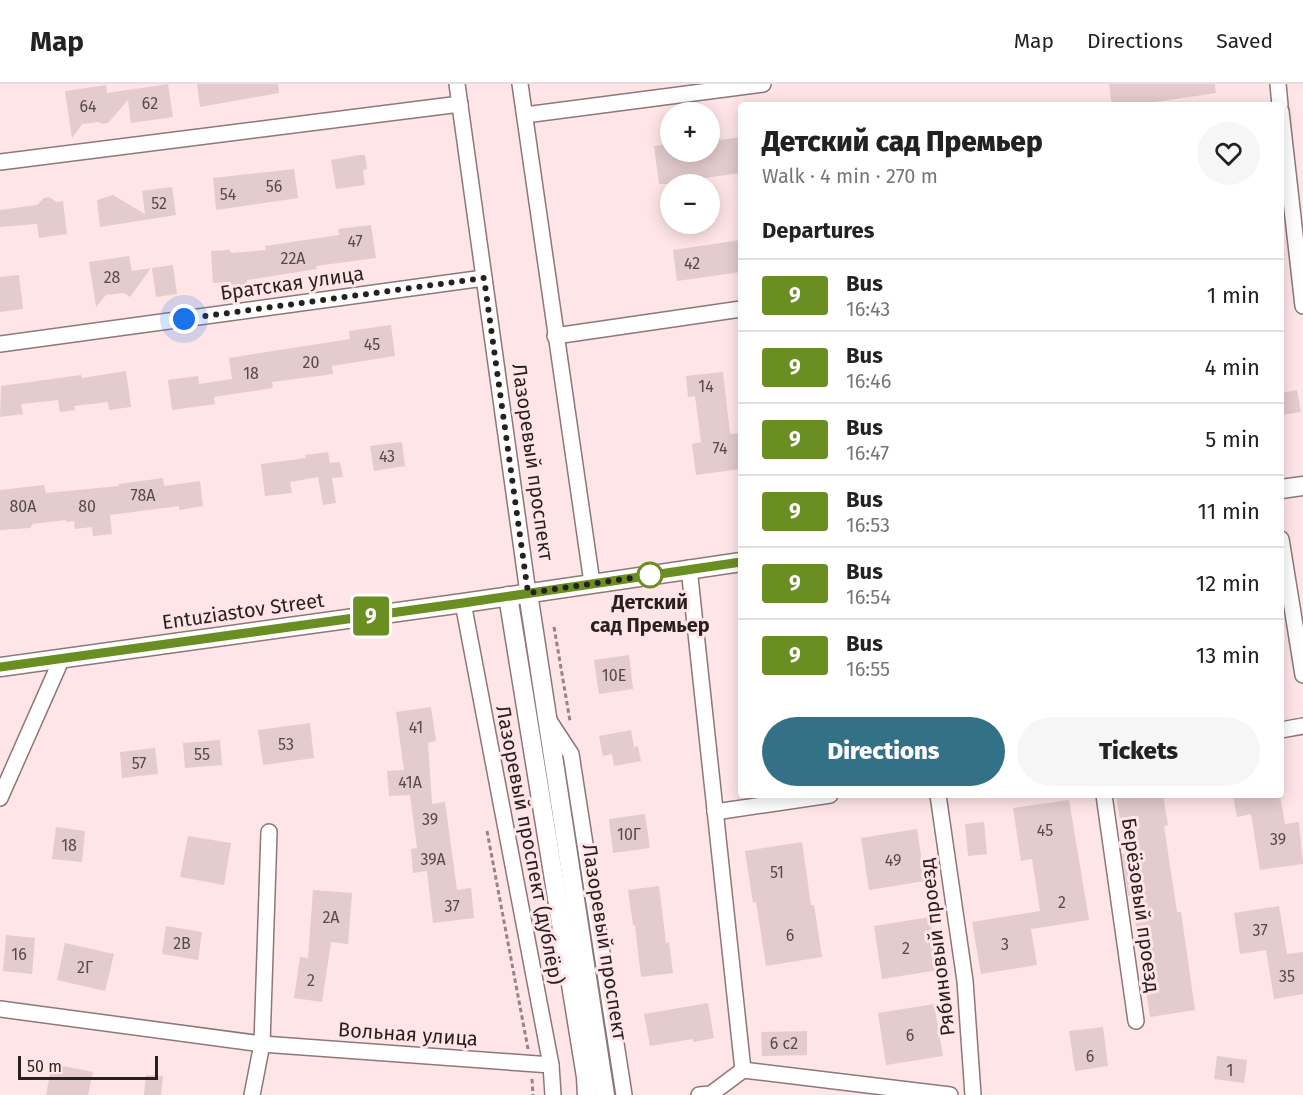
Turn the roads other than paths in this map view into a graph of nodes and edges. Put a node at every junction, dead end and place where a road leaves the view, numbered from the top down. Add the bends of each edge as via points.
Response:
1 (457, 84) edge
2 (520, 84) edge
3 (763, 84) edge
4 (1278, 84) edge
5 (1280, 102) edge
6 (460, 104) junction
7 (525, 115) junction
8 (1284, 143) edge
9 (0, 162) edge
10 (1292, 230) edge
11 (484, 278) junction
12 (1303, 306) edge
13 (738, 309) edge
14 (555, 336) junction
15 (0, 344) edge
16 (1303, 486) edge
17 (1284, 489) edge
18 (1284, 558) edge
19 (738, 562) edge
20 (689, 568) junction
21 (592, 583) junction
22 (528, 593) junction
23 (508, 596) junction
24 (463, 603) junction
25 (62, 658) junction
26 (0, 667) edge
27 (1303, 675) edge
28 (547, 717) junction
29 (1303, 726) edge
30 (1284, 729) edge
31 (0, 798) edge
32 (810, 798) edge
33 (939, 798) edge
34 (1104, 798) edge
35 (715, 812) junction
36 (269, 832) dead end
37 (0, 1008) edge
38 (1136, 1021) dead end
39 (262, 1044) junction
40 (550, 1065) junction
41 (743, 1070) junction
42 (626, 1094) edge
43 (252, 1095) edge
44 (553, 1095) edge
45 (587, 1095) edge
46 (605, 1095) edge
47 (707, 1095) edge
48 (950, 1095) edge
49 (973, 1095) edge

1 - 6 street, Лазоревый проспект
2 - 7 street, Лазоревый проспект
3 - 7 street
4 - 5 street
6 - 9 street
6 - 11 street, Лазоревый проспект
7 - 14 street, Лазоревый проспект
8 - 10 street
10 - 12 street
11 - 15 street, Братская улица
11 - 22 street, Лазоревый проспект
13 - 14 street
14 - 21 street, Лазоревый проспект
16 - 17 street
18 - 27 street
19 - 20 street, Entuziastov Street
20 - 21 street, Entuziastov Street
20 - 35 street
21 - 22 street, Entuziastov Street
22 - 23 street, Entuziastov Street
22 - 28 street, Лазоревый проспект
23 - 24 street, Entuziastov Street
23 - 45 street, Лазоревый проспект
24 - 25 street, Entuziastov Street
24 - 40 street, Лазоревый проспект (дублёр)
25 - 26 street, Entuziastov Street
25 - 31 street
28 - 42 street, Лазоревый проспект (дублёр) via 571,754
28 - 46 street, Лазоревый проспект
29 - 30 street
32 - 35 street
33 - 49 street, Рябиновый проезд via 965,981
34 - 38 street, Берёзовый проезд
35 - 41 street
36 - 39 street
37 - 39 street, Вольная улица
39 - 40 street, Вольная улица
39 - 43 street
40 - 44 street, Лазоревый проспект (дублёр)
41 - 47 street
41 - 48 street

